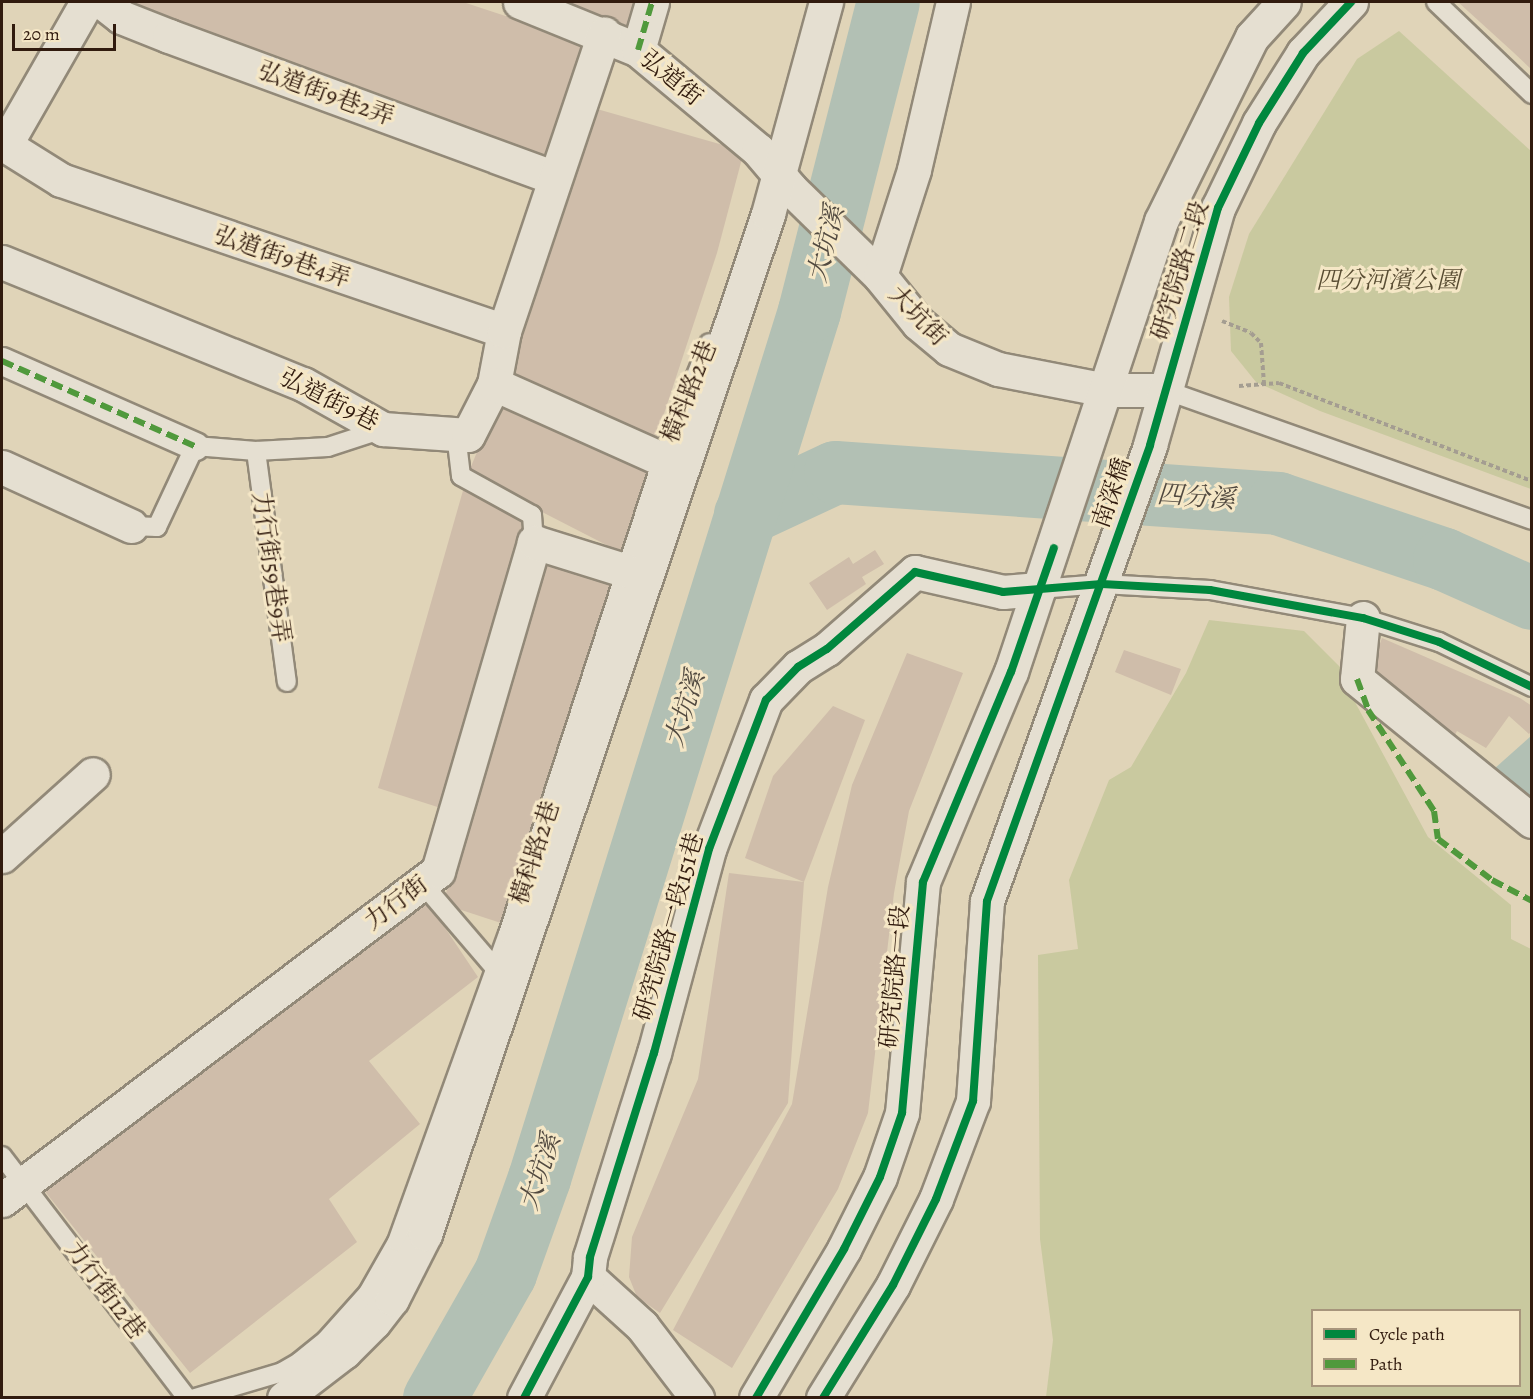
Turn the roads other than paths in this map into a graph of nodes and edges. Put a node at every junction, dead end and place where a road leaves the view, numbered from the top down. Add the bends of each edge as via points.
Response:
1 (87, 2) edge
2 (102, 2) edge
3 (520, 2) edge
4 (652, 2) edge
5 (826, 2) edge
6 (953, 2) edge
7 (1284, 2) edge
8 (1351, 2) edge
9 (1436, 2) edge
10 (604, 33) junction
11 (638, 50) junction
12 (1532, 94) edge
13 (554, 177) junction
14 (788, 185) junction
15 (768, 214) junction
16 (2, 262) edge
17 (880, 276) junction
18 (504, 331) junction
19 (2, 361) edge
20 (494, 384) junction
21 (1106, 390) junction
22 (1165, 390) junction
23 (383, 429) junction
24 (456, 434) junction
25 (1090, 436) joint
26 (1150, 444) joint
27 (195, 446) junction
28 (256, 451) junction
29 (662, 459) junction
30 (2, 467) edge
31 (1532, 520) edge
32 (131, 526) joint
33 (534, 542) junction
34 (1054, 548) joint
35 (1107, 570) junction
36 (627, 571) junction
37 (1039, 589) junction
38 (1363, 618) junction
39 (287, 682) dead end
40 (1532, 687) edge
41 (93, 774) dead end
42 (1532, 821) edge
43 (2, 856) edge
44 (422, 883) junction
45 (494, 967) junction
46 (2, 1156) edge
47 (12, 1191) edge
48 (588, 1277) junction
49 (283, 1385) edge
50 (187, 1398) edge
51 (195, 1398) edge
52 (243, 1398) edge
53 (524, 1398) edge
54 (697, 1398) edge
55 (756, 1398) edge
56 (823, 1398) edge

1 - 18 street, 弘道街9巷4弄 via 5,145 61,180
2 - 13 street, 弘道街9巷2弄 via 121,17 169,36
3 - 10 street, 弘道街
4 - 11 street
5 - 14 street
6 - 17 street, 大坑街 via 914,170
7 - 21 street, 研究院路二段 via 1252,37 1161,221
8 - 22 street, 研究院路二段 via 1303,53 1259,123 1218,208
9 - 12 lane
10 - 11 street, 弘道街
10 - 13 street
11 - 14 street, 弘道街 via 758,150
13 - 18 street
14 - 15 street
14 - 17 street, 弘道街
15 - 29 lane, 橫科路2巷 via 709,342
15 - 49 street via 425,1234 392,1299 374,1322 344,1352
16 - 23 street, 弘道街9巷 via 303,384
17 - 21 street, 大坑街 via 918,323 949,350 998,369
18 - 20 street
19 - 27 street
20 - 24 street via 468,435
20 - 29 street
21 - 22 street, 大坑街
21 - 25 street, 研究院路二段
22 - 26 street, 研究院路二段
22 - 31 lane
23 - 24 street, 弘道街9巷
23 - 28 lane via 327,447
24 - 33 lane via 461,476 532,514
25 - 34 street, 南深橋
26 - 35 street, 南深橋
27 - 28 lane
27 - 32 lane via 157,526
28 - 39 lane, 力行街59巷9弄
29 - 36 lane, 橫科路2巷
30 - 32 street
33 - 36 street
33 - 44 street, 力行街 via 438,871
34 - 37 street, 研究院路一段
35 - 37 lane
35 - 38 lane
35 - 56 street via 1022,795 987,901 973,1101 936,1199 892,1285
36 - 45 lane, 橫科路2巷
37 - 48 street, 研究院路一段151巷 via 1003,592 915,572 827,649 798,667 766,700 710,849 654,1053 590,1257
37 - 55 street, 研究院路一段 via 1011,672 922,882 902,1113 880,1177 844,1249
38 - 40 lane via 1438,642
38 - 42 street via 1358,679
41 - 43 street
44 - 45 lane
44 - 47 street, 力行街
45 - 49 lane, 橫科路2巷 via 407,1217 384,1268 326,1340
46 - 47 lane, 力行街12巷
47 - 50 lane, 力行街12巷
48 - 53 street, 研究院路一段151巷
48 - 54 street via 642,1326
49 - 51 lane, 橫科路2巷
49 - 52 lane

